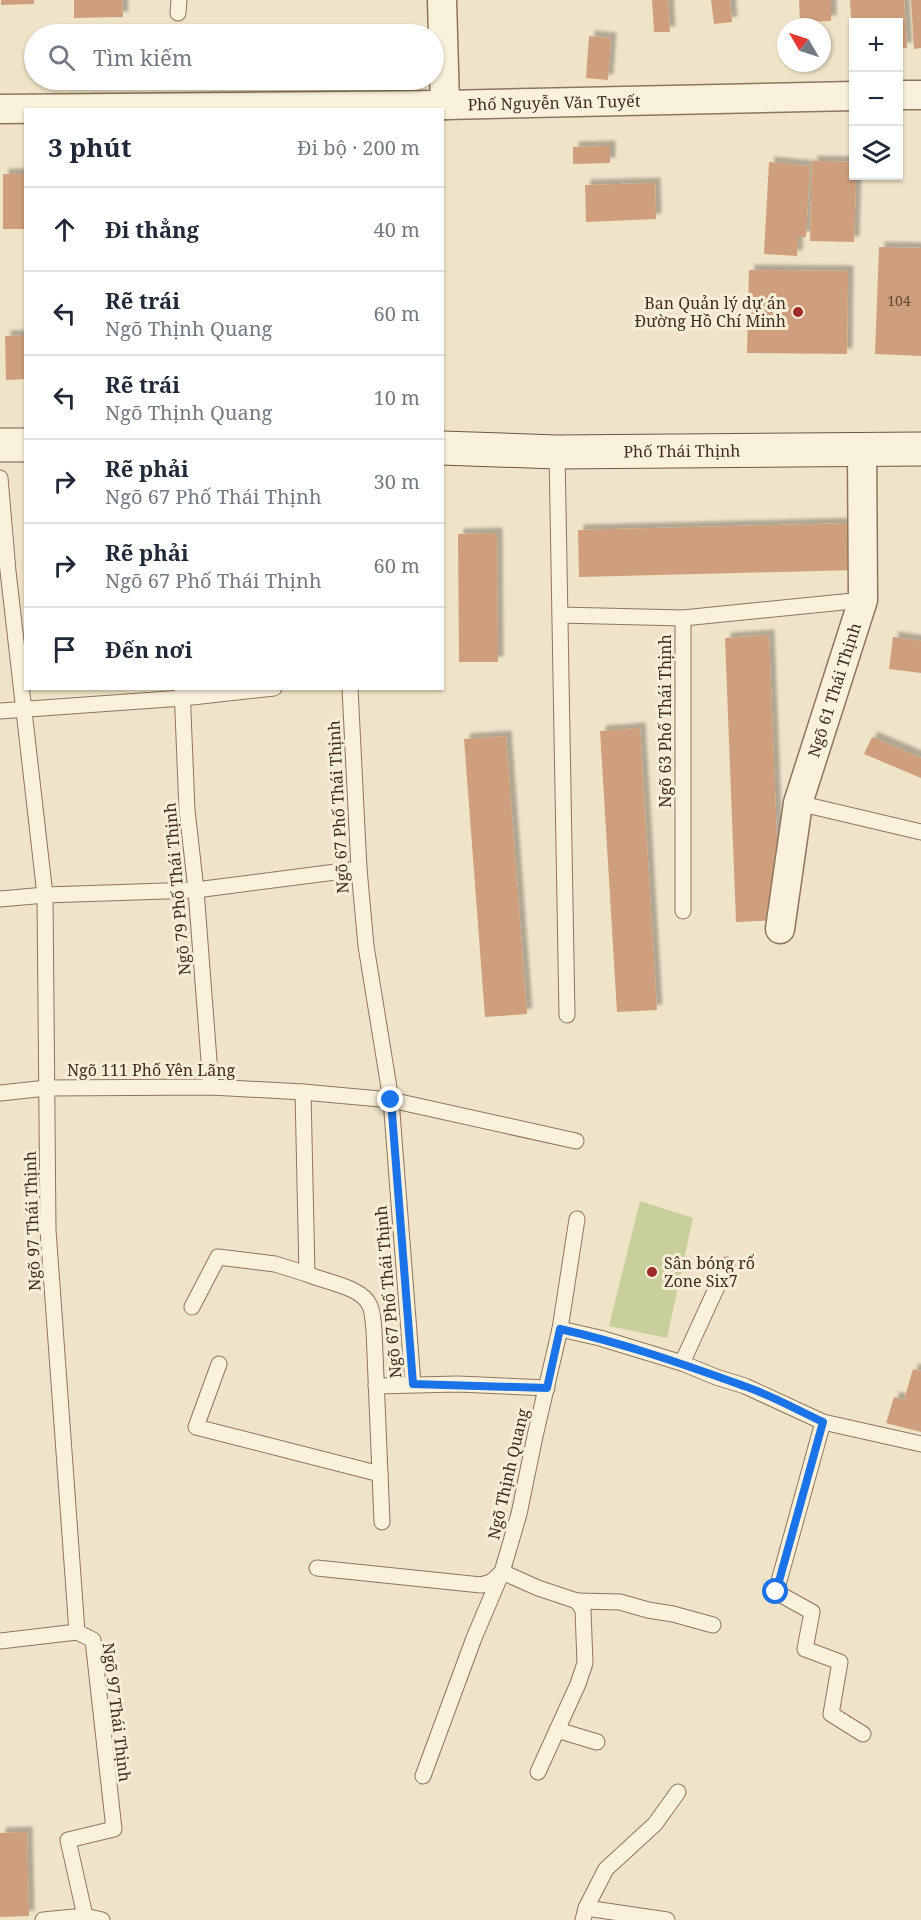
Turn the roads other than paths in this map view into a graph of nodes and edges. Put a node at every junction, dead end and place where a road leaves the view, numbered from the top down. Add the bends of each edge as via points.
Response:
1 (442, 0) edge
2 (443, 24) edge
3 (444, 70) edge
4 (903, 95) edge
5 (921, 95) edge
6 (849, 96) edge
7 (445, 105) junction
8 (375, 108) edge
9 (0, 109) edge
10 (24, 109) edge
11 (0, 445) edge
12 (24, 445) edge
13 (444, 448) edge
14 (862, 449) junction
15 (921, 449) edge
16 (557, 452) junction
17 (0, 478) edge
18 (863, 600) junction
19 (560, 615) junction
20 (683, 618) junction
21 (237, 690) edge
22 (350, 690) edge
23 (182, 693) edge
24 (24, 708) junction
25 (0, 711) edge
26 (798, 803) junction
27 (921, 832) edge
28 (359, 869) junction
29 (196, 890) junction
30 (45, 894) junction
31 (0, 899) edge
32 (683, 911) dead end
33 (780, 929) dead end
34 (567, 1015) dead end
35 (211, 1087) junction
36 (46, 1088) junction
37 (303, 1092) junction
38 (0, 1094) edge
39 (391, 1100) junction
40 (576, 1141) dead end
41 (578, 1219) dead end
42 (727, 1265) dead end
43 (308, 1274) junction
44 (192, 1307) dead end
45 (560, 1329) junction
46 (682, 1363) junction
47 (219, 1364) dead end
48 (413, 1384) junction
49 (376, 1386) junction
50 (547, 1388) junction
51 (823, 1422) junction
52 (921, 1444) edge
53 (380, 1474) junction
54 (382, 1522) dead end
55 (317, 1568) dead end
56 (502, 1572) junction
57 (577, 1601) junction
58 (713, 1625) dead end
59 (77, 1632) junction
60 (0, 1641) edge
61 (557, 1730) junction
62 (863, 1734) dead end
63 (597, 1742) dead end
64 (538, 1772) dead end
65 (423, 1776) dead end
66 (678, 1792) dead end
67 (584, 1914) edge
68 (85, 1916) junction
69 (43, 1920) edge
70 (102, 1920) edge
71 (667, 1920) edge

1 - 2 street
3 - 7 street
4 - 5 street
6 - 7 street, Phố Nguyễn Văn Tuyết
7 - 8 street, Phố Nguyễn Văn Tuyết
9 - 10 street, Phố Nguyễn Văn Tuyết
11 - 12 street
13 - 16 street, Phố Thái Thịnh
14 - 15 street, Phố Thái Thịnh
14 - 16 street, Phố Thái Thịnh
14 - 18 street, Ngõ 61 Thái Thịnh
16 - 19 lane
17 - 24 lane, Ngõ 97 Thái Thịnh
18 - 20 lane
18 - 26 street, Ngõ 61 Thái Thịnh
19 - 20 lane, Ngõ 63 Phố Thái Thịnh
19 - 34 lane
20 - 32 lane, Ngõ 63 Phố Thái Thịnh
21 - 23 lane
22 - 28 lane, Ngõ 67 Phố Thái Thịnh
23 - 24 lane
23 - 29 lane, Ngõ 79 Phố Thái Thịnh via 187,810
24 - 25 lane
24 - 30 lane, Ngõ 97 Thái Thịnh
26 - 27 lane
26 - 33 street, Ngõ 61 Thái Thịnh
28 - 29 lane
28 - 39 lane, Ngõ 67 Phố Thái Thịnh via 366,946
29 - 30 lane
29 - 35 lane, Ngõ 79 Phố Thái Thịnh
30 - 31 lane
30 - 36 lane, Ngõ 97 Thái Thịnh
35 - 36 lane, Ngõ 111 Phố Yên Lãng
35 - 37 lane, Ngõ 111 Phố Yên Lãng
36 - 38 lane, Ngõ 111 Phố Yên Lãng
36 - 59 lane, Ngõ 97 Thái Thịnh via 48,1230
37 - 39 lane
37 - 43 lane
39 - 40 lane
39 - 48 lane, Ngõ 67 Phố Thái Thịnh
41 - 45 lane, Ngõ Thịnh Quang
42 - 46 lane
43 - 44 lane via 275,1264 218,1257
43 - 49 lane via 363,1295 370,1305
45 - 46 lane
45 - 50 lane, Ngõ Thịnh Quang
46 - 51 lane via 746,1386
47 - 53 lane via 196,1427
48 - 49 lane
48 - 50 lane, Ngõ 67 Phố Thái Thịnh
49 - 53 lane
50 - 56 lane, Ngõ Thịnh Quang
51 - 52 lane
51 - 62 lane via 776,1592 812,1611 805,1649 840,1662 831,1714
53 - 54 lane
55 - 56 lane via 481,1585
56 - 57 lane
56 - 65 lane, Ngõ Thịnh Quang
57 - 58 lane via 620,1602
57 - 61 lane via 583,1610 585,1663
59 - 60 lane
59 - 68 lane, Ngõ 97 Thái Thịnh via 93,1640 114,1829 68,1840
61 - 63 lane
61 - 64 lane
66 - 67 lane via 655,1824 606,1869
67 - 71 lane
68 - 69 lane
68 - 70 lane

